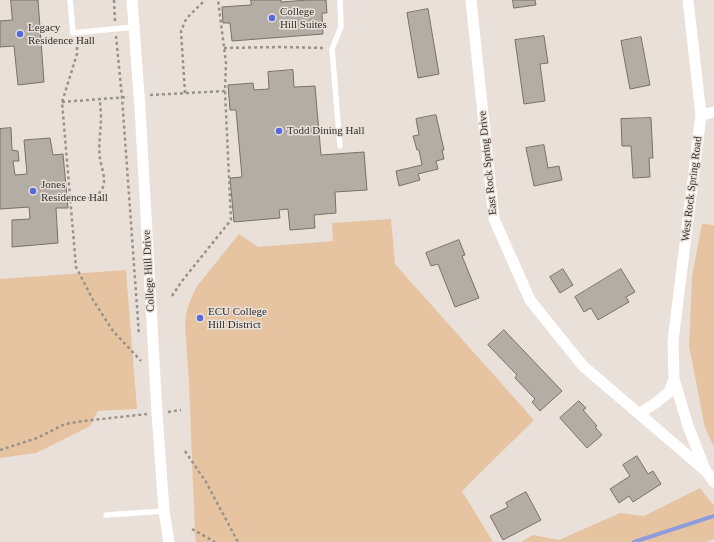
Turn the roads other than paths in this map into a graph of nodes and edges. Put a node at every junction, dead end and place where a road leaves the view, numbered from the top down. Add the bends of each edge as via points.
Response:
1 (70, 0) edge
2 (132, 0) edge
3 (340, 0) edge
4 (471, 0) edge
5 (688, 0) edge
6 (134, 27) junction
7 (714, 112) edge
8 (701, 114) junction
9 (340, 146) dead end
10 (674, 379) junction
11 (639, 414) junction
12 (706, 471) junction
13 (714, 482) edge
14 (164, 511) junction
15 (106, 515) dead end
16 (169, 542) edge

1 - 6 lane via 73,33
2 - 6 street, College Hill Drive
3 - 9 lane via 341,27 332,49
4 - 11 street, East Rock Spring Drive via 494,219 530,300 583,366
5 - 8 street, West Rock Spring Road
6 - 14 street, College Hill Drive
7 - 8 street
8 - 10 street, West Rock Spring Road via 673,341
10 - 11 street via 669,392
10 - 12 street, West Rock Spring Road via 688,426
11 - 12 street, East Rock Spring Drive
12 - 13 street, East Rock Spring Drive
14 - 15 lane
14 - 16 street, College Hill Drive

